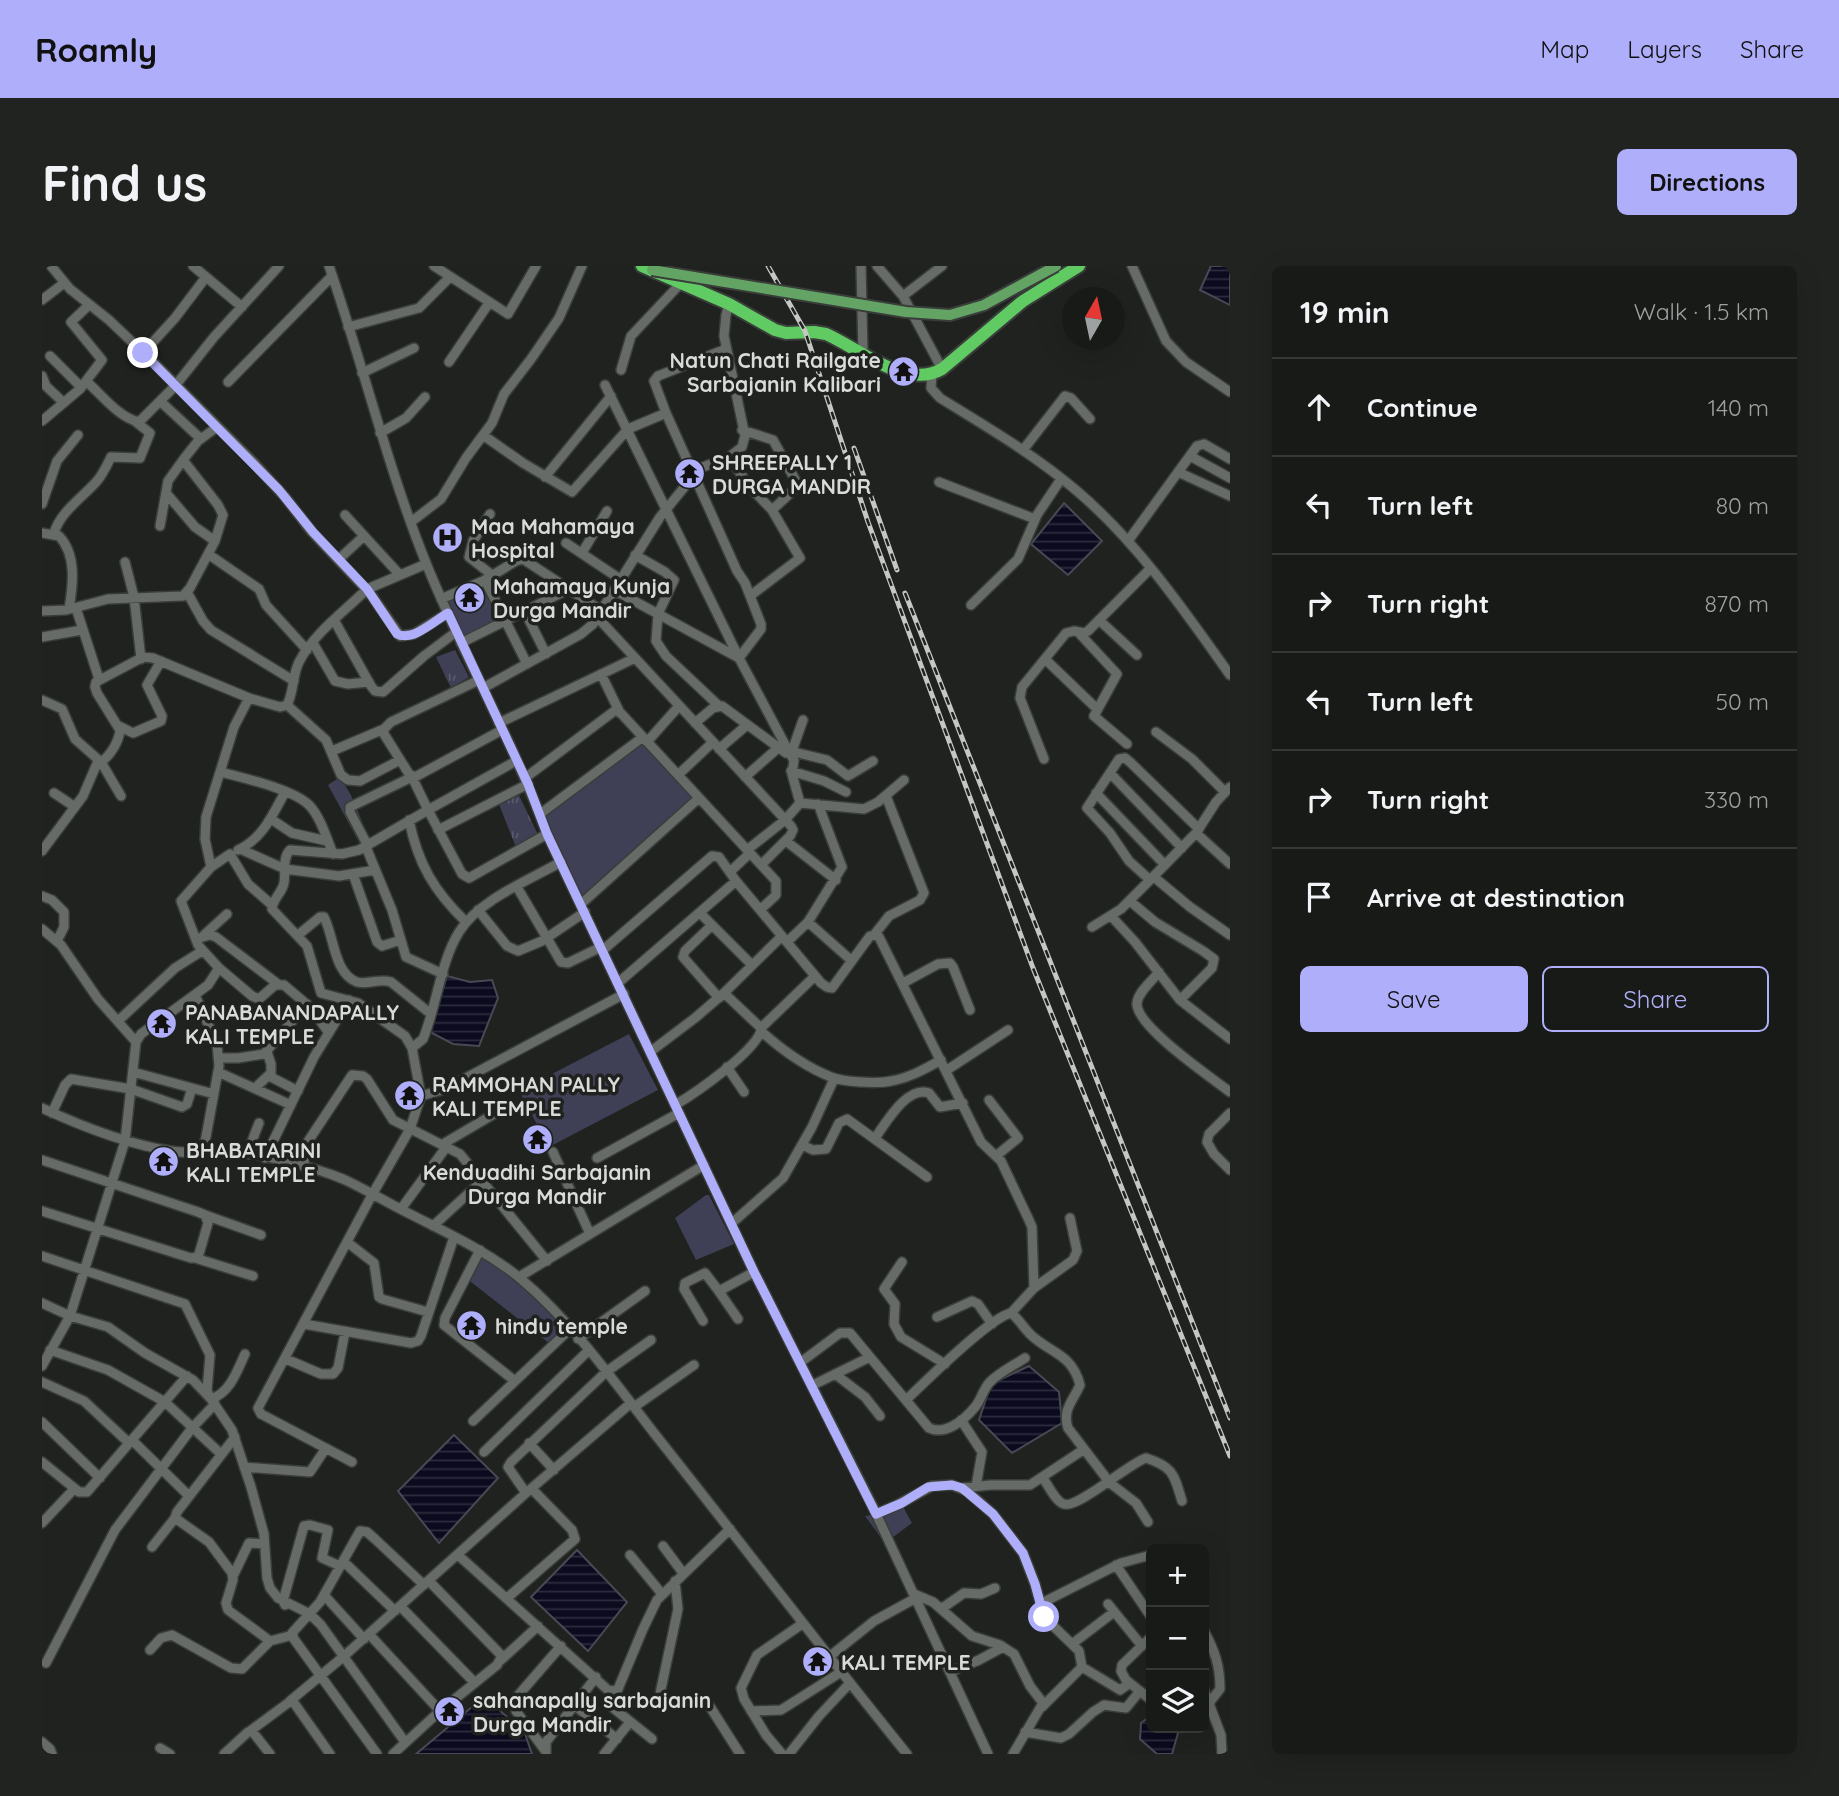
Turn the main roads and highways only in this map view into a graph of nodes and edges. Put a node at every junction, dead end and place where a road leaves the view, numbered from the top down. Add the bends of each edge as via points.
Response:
1 (1079, 266) edge
2 (647, 268) edge
3 (1058, 269) edge

1 - 3 highway
2 - 3 main road, bridge via 906,312 950,315 984,305
2 - 3 highway via 775,330 826,334 906,375 937,372

